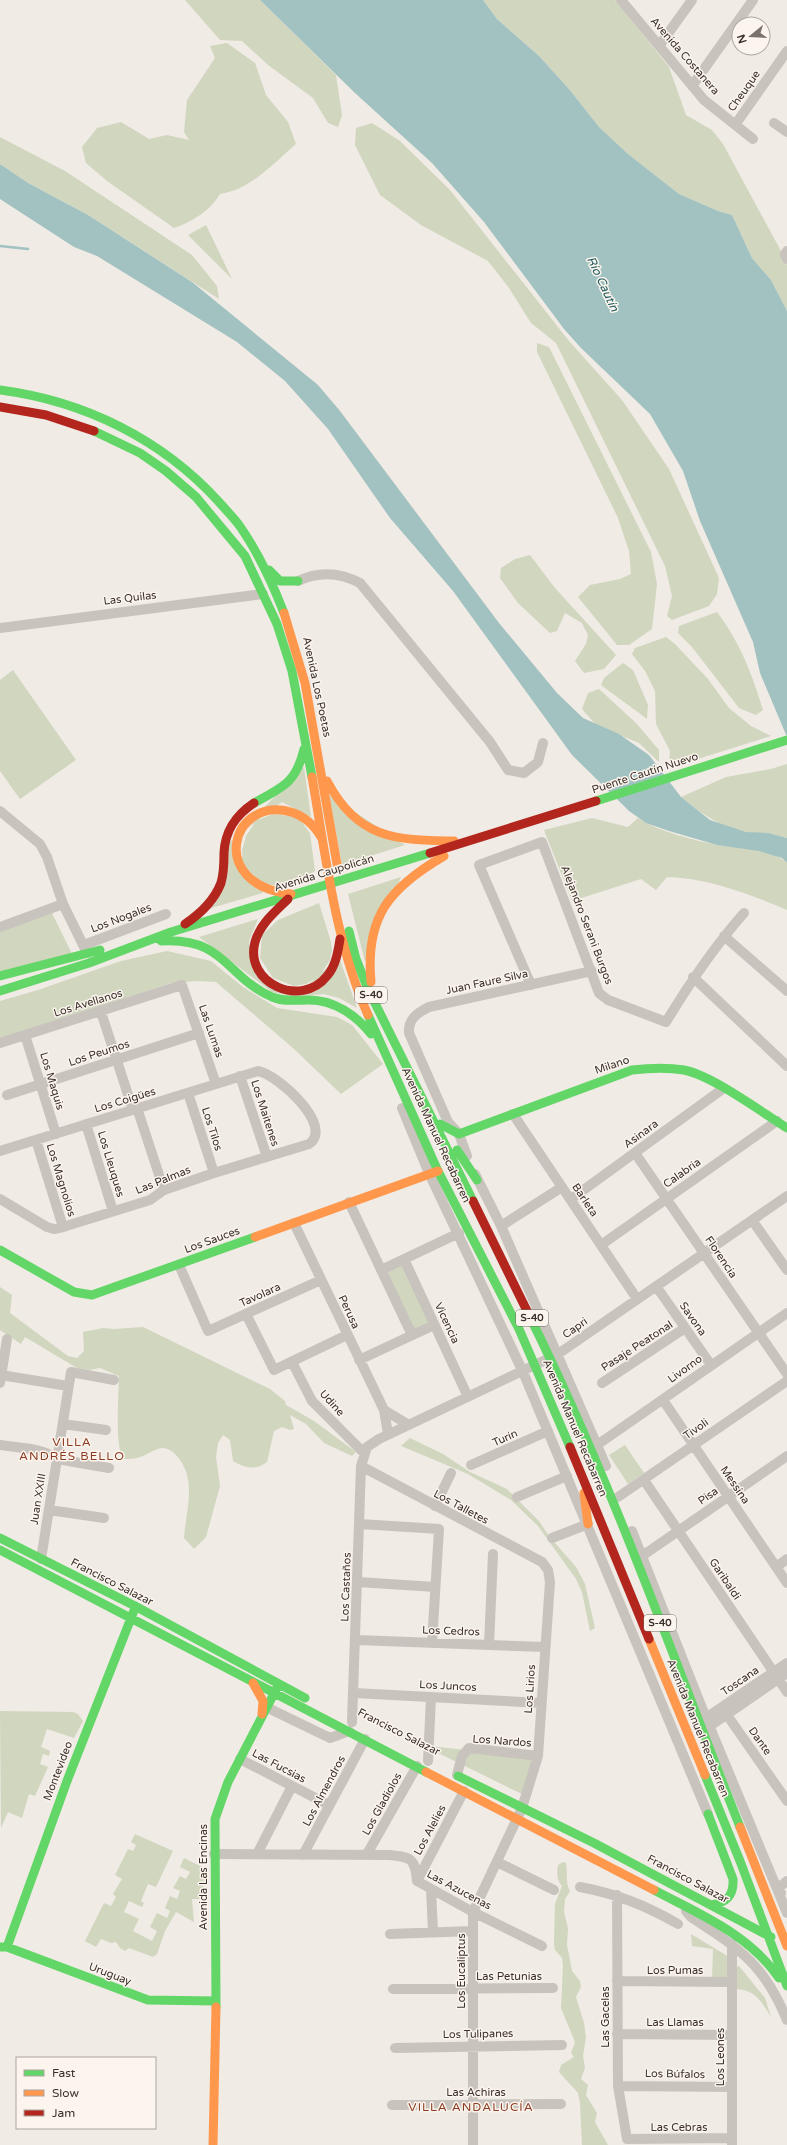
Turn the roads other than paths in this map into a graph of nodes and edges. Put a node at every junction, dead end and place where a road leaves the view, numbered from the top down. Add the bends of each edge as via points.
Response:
1 (621, 0) edge
2 (753, 0) edge
3 (688, 1) edge
4 (659, 46) junction
5 (786, 55) edge
6 (692, 86) junction
7 (774, 123) dead end
8 (735, 125) junction
9 (787, 132) edge
10 (753, 139) dead end
11 (787, 251) edge
12 (787, 259) edge
13 (0, 390) edge
14 (0, 407) edge
15 (265, 566) junction
16 (298, 580) junction
17 (263, 594) junction
18 (286, 611) junction
19 (0, 628) edge
20 (304, 740) junction
21 (787, 740) edge
22 (543, 743) dead end
23 (320, 764) junction
24 (0, 811) edge
25 (510, 828) joint
26 (322, 841) junction
27 (469, 841) junction
28 (331, 886) joint
29 (341, 887) dead end
30 (294, 895) junction
31 (63, 904) junction
32 (744, 913) dead end
33 (166, 914) dead end
34 (347, 920) dead end
35 (0, 927) edge
36 (171, 932) junction
37 (341, 936) junction
38 (724, 936) junction
39 (145, 941) junction
40 (86, 949) junction
41 (592, 971) junction
42 (0, 976) edge
43 (693, 978) junction
44 (182, 985) joint
45 (531, 985) junction
46 (0, 991) edge
47 (787, 991) edge
48 (101, 1012) junction
49 (380, 1012) junction
50 (199, 1033) junction
51 (26, 1035) junction
52 (412, 1040) joint
53 (0, 1043) edge
54 (376, 1043) junction
55 (117, 1061) junction
56 (391, 1066) junction
57 (787, 1066) edge
58 (240, 1076) junction
59 (41, 1084) junction
60 (216, 1084) junction
61 (724, 1088) junction
62 (188, 1093) junction
63 (7, 1096) dead end
64 (424, 1099) junction
65 (135, 1109) junction
66 (428, 1109) junction
67 (513, 1114) junction
68 (777, 1122) junction
69 (86, 1124) junction
70 (440, 1124) junction
71 (787, 1128) edge
72 (56, 1134) junction
73 (459, 1134) junction
74 (36, 1140) junction
75 (315, 1140) joint
76 (0, 1151) edge
77 (635, 1153) junction
78 (267, 1157) junction
79 (433, 1172) junction
80 (214, 1173) junction
81 (478, 1180) junction
82 (562, 1187) junction
83 (164, 1190) junction
84 (787, 1196) edge
85 (472, 1198) junction
86 (0, 1199) edge
87 (571, 1199) junction
88 (667, 1199) junction
89 (349, 1202) junction
90 (113, 1211) junction
91 (752, 1220) junction
92 (294, 1223) junction
93 (501, 1226) junction
94 (63, 1227) junction
95 (459, 1233) junction
96 (601, 1245) junction
97 (0, 1250) edge
98 (704, 1252) junction
99 (404, 1260) junction
100 (179, 1265) junction
101 (381, 1270) junction
102 (787, 1270) edge
103 (321, 1280) junction
104 (656, 1286) junction
105 (636, 1299) junction
106 (787, 1313) edge
107 (246, 1314) junction
108 (434, 1325) junction
109 (685, 1328) junction
110 (519, 1329) junction
111 (759, 1333) junction
112 (347, 1335) junction
113 (412, 1335) junction
114 (7, 1339) dead end
115 (555, 1356) junction
116 (359, 1360) junction
117 (292, 1362) junction
118 (711, 1365) junction
119 (536, 1366) junction
120 (523, 1372) junction
121 (787, 1374) edge
122 (1, 1379) edge
123 (114, 1380) dead end
124 (787, 1381) edge
125 (602, 1383) dead end
126 (68, 1386) junction
127 (468, 1397) junction
128 (663, 1400) junction
129 (384, 1410) junction
130 (63, 1424) junction
131 (410, 1425) junction
132 (106, 1430) dead end
133 (548, 1432) junction
134 (388, 1434) junction
135 (0, 1445) edge
136 (597, 1445) junction
137 (693, 1446) junction
138 (364, 1453) junction
139 (787, 1456) edge
140 (57, 1459) junction
141 (361, 1466) junction
142 (471, 1466) dead end
143 (108, 1468) dead end
144 (450, 1473) dead end
145 (582, 1475) junction
146 (567, 1476) junction
147 (644, 1480) junction
148 (608, 1490) junction
149 (517, 1497) dead end
150 (618, 1497) junction
151 (728, 1497) junction
152 (435, 1506) junction
153 (49, 1510) junction
154 (104, 1518) dead end
155 (360, 1524) junction
156 (588, 1524) junction
157 (678, 1531) junction
158 (0, 1538) edge
159 (552, 1538) dead end
160 (0, 1550) edge
161 (492, 1554) dead end
162 (642, 1556) junction
163 (41, 1559) junction
164 (787, 1559) edge
165 (776, 1567) junction
166 (548, 1570) joint
167 (358, 1582) junction
168 (787, 1583) edge
169 (435, 1587) junction
170 (135, 1606) junction
171 (131, 1618) junction
172 (356, 1640) junction
173 (432, 1643) junction
174 (489, 1645) junction
175 (545, 1647) junction
176 (787, 1663) edge
177 (780, 1675) edge
178 (253, 1683) junction
179 (279, 1684) junction
180 (787, 1692) edge
181 (354, 1693) junction
182 (274, 1694) junction
183 (431, 1697) junction
184 (312, 1701) dead end
185 (541, 1703) junction
186 (264, 1711) junction
187 (727, 1715) junction
188 (708, 1722) junction
189 (359, 1729) junction
190 (538, 1756) junction
191 (240, 1759) junction
192 (422, 1761) junction
193 (439, 1766) dead end
194 (454, 1774) joint
195 (292, 1786) junction
196 (737, 1790) junction
197 (464, 1791) junction
198 (787, 1801) edge
199 (330, 1805) junction
200 (522, 1808) junction
201 (708, 1814) junction
202 (517, 1818) junction
203 (750, 1850) junction
204 (214, 1854) junction
205 (257, 1854) junction
206 (367, 1854) junction
207 (303, 1855) junction
208 (740, 1861) junction
209 (497, 1862) junction
210 (417, 1881) junction
211 (787, 1881) edge
212 (580, 1887) dead end
213 (778, 1888) junction
214 (431, 1889) junction
215 (554, 1890) dead end
216 (617, 1895) junction
217 (787, 1901) edge
218 (711, 1905) junction
219 (683, 1906) junction
220 (473, 1912) junction
221 (787, 1913) edge
222 (678, 1924) dead end
223 (473, 1931) junction
224 (433, 1932) junction
225 (390, 1934) dead end
226 (768, 1935) junction
227 (732, 1944) junction
228 (542, 1946) dead end
229 (4, 1947) edge
230 (787, 1947) edge
231 (749, 1952) junction
232 (215, 1968) junction
233 (733, 1969) junction
234 (617, 1982) junction
235 (732, 1982) junction
236 (787, 1986) edge
237 (473, 1988) junction
238 (553, 1988) dead end
239 (393, 1989) dead end
240 (787, 1993) edge
241 (219, 2001) junction
242 (190, 2002) junction
243 (787, 2020) edge
244 (216, 2025) junction
245 (617, 2034) junction
246 (732, 2035) junction
247 (562, 2045) dead end
248 (474, 2046) junction
249 (395, 2048) dead end
250 (216, 2052) junction
251 (618, 2086) junction
252 (732, 2087) junction
253 (474, 2104) junction
254 (561, 2104) dead end
255 (392, 2105) dead end
256 (214, 2132) junction
257 (627, 2139) joint
258 (732, 2142) edge
259 (213, 2145) edge
260 (218, 2145) edge
261 (473, 2145) edge

1 - 4 street, Avenida Costanera
2 - 6 street
3 - 4 street
4 - 6 street, Avenida Costanera
5 - 8 street, Cheuque
6 - 8 street, Avenida Costanera via 704,100
7 - 9 street
8 - 10 street, Avenida Costanera
11 - 12 street
13 - 15 main road, Avenida Los Poetas via 41,396 87,411 124,428 167,454 196,477 221,502 247,536
14 - 17 main road, Avenida Los Poetas via 46,415 84,427 123,444 166,471 196,497 227,533 244,556
15 - 16 main road via 280,581
15 - 17 main road
15 - 18 main road, Avenida Los Poetas
16 - 18 main road via 287,591
16 - 22 street via 314,575 331,574 360,583 476,725 508,770 524,773 529,770 538,762
17 - 18 main road
17 - 19 street, Las Quilas
17 - 20 main road, Avenida Los Poetas via 286,647
18 - 23 main road, Avenida Los Poetas via 305,677
20 - 26 main road, Avenida Los Poetas
20 - 36 main road via 302,763 290,782 280,791 245,810 230,828 223,849 223,876 213,898 194,918
21 - 25 main road, Puente Cautín Nuevo
23 - 27 main road via 332,793 357,820 379,834 405,840
23 - 29 main road, Avenida Los Poetas
24 - 31 street via 40,844
25 - 27 main road, Avenida Caupolicán
26 - 28 main road, Avenida Los Poetas
26 - 30 main road via 318,830 304,818 271,809 246,822 238,834 235,851 242,872 248,879 264,888
27 - 30 main road, Avenida Caupolicán
27 - 49 main road via 418,871 400,885 382,912 371,943 369,960 373,995
28 - 37 main road, Avenida Manuel Recabarren / S-40
30 - 36 main road, Avenida Caupolicán
30 - 37 main road via 267,918 255,939 255,961 266,980 277,988 291,992 304,991 316,986 332,968
31 - 35 street
31 - 40 street
32 - 38 street
33 - 40 street, Los Nogales
34 - 49 main road, Avenida Manuel Recabarren / S-40 via 356,959
36 - 39 main road, Avenida Caupolicán
37 - 56 main road, Avenida Manuel Recabarren / S-40 via 354,984
38 - 43 street
38 - 47 street
39 - 40 main road, Avenida Caupolicán
39 - 46 main road, Avenida Caupolicán via 89,963
39 - 54 main road via 181,940 206,947 245,980 269,995 292,1002 318,1001 343,1009 362,1023
40 - 42 main road, Avenida Caupolicán
41 - 43 street, Alejandro Serani Burgos via 599,993 608,1000 666,1022
41 - 45 street, Juan Faure Silva
41 - 45 street, Alejandro Serani Burgos via 542,842 479,865
43 - 57 street
44 - 48 street, Los Avellanos
44 - 50 street, Las Lumas
45 - 52 street, Juan Faure Silva via 422,1011 415,1015 409,1027
48 - 51 street, Los Avellanos
48 - 55 street
49 - 64 main road, Avenida Manuel Recabarren / S-40
50 - 55 street, Los Peumos
50 - 60 street, Las Lumas
51 - 53 street, Los Avellanos
51 - 59 street, Los Maquis
52 - 73 street, Avenida Manuel Recabarren via 448,1122
54 - 56 main road
54 - 79 street, Avenida Manuel Recabarren
55 - 59 street, Los Peumos
55 - 65 street
56 - 79 main road, Avenida Manuel Recabarren / S-40
58 - 60 street, Los Coigües
58 - 75 street, Los Coigües via 258,1071 269,1074 309,1113 317,1134
58 - 78 street, Los Maitenes
59 - 63 street, Los Peumos
59 - 72 street, Los Maquis
60 - 62 street, Los Coigües
61 - 67 main road, Milano via 705,1077 684,1070 642,1068
61 - 68 main road, Milano
61 - 77 street, Asinara
62 - 65 street, Los Coigües
62 - 80 street, Los Tilos
64 - 66 main road, Avenida Manuel Recabarren / S-40
64 - 70 main road
65 - 69 street, Los Coigües
65 - 83 street
66 - 79 main road via 437,1148
66 - 85 main road, Avenida Manuel Recabarren / S-40
67 - 73 main road, Milano
67 - 82 street, Barleta
68 - 71 main road, Milano
68 - 88 street, Calabria
69 - 72 street, Los Coigües
69 - 90 street, Los Lleuques
70 - 73 main road
70 - 81 main road
72 - 74 street, Los Coigües
73 - 81 street, Avenida Manuel Recabarren
74 - 76 street, Los Coigües
74 - 94 street, Los Magnolios
75 - 78 street, Las Palmas
77 - 87 street, Asinara
77 - 88 street, Florencia
78 - 80 street, Las Palmas
79 - 85 main road
79 - 89 main road, Los Sauces
79 - 95 street, Avenida Manuel Recabarren
79 - 110 main road, Avenida Manuel Recabarren / S-40
80 - 83 street, Las Palmas
81 - 93 street, Avenida Manuel Recabarren
82 - 87 street, Barleta
82 - 93 street
83 - 90 street, Las Palmas via 150,1200
84 - 91 street, Capri
85 - 115 main road, Avenida Manuel Recabarren / S-40
86 - 94 street, Las Palmas via 47,1227
87 - 96 street, Barleta
88 - 96 street, Calabria
88 - 98 street, Florencia
89 - 92 main road, Los Sauces
89 - 101 street
90 - 94 street, Las Palmas
91 - 98 street, Capri
91 - 102 street
92 - 100 main road, Los Sauces
92 - 103 street, Perusa
93 - 115 street, Avenida Manuel Recabarren
95 - 99 street
95 - 120 street, Avenida Manuel Recabarren
96 - 105 street, Barleta
97 - 100 main road, Los Sauces via 83,1295 92,1295
98 - 104 street, Capri
98 - 111 street, Florencia
99 - 101 street
99 - 108 street, Vicencia
100 - 107 street, Tavolara via 208,1331
101 - 113 street
103 - 107 street, Tavolara
103 - 112 street, Perusa
104 - 105 street, Capri
104 - 109 street, Savona
105 - 115 street, Capri
106 - 111 street, Livorno
107 - 117 street via 274,1370
108 - 113 street
108 - 127 street, Vicencia
109 - 118 street, Savona
109 - 125 street, Pasaje Peatonal
110 - 115 main road via 531,1346 541,1353
110 - 119 main road, Avenida Manuel Recabarren / S-40
111 - 118 street, Livorno
111 - 121 street, Florencia
112 - 116 street, Perusa
112 - 117 street
113 - 116 street
114 - 122 street
115 - 119 street, Capri
115 - 136 street, Avenida Manuel Recabarren
115 - 148 main road, Avenida Manuel Recabarren / S-40
116 - 129 street, Perusa
117 - 138 street, Udine via 312,1401
118 - 128 street, Livorno
119 - 120 street, Capri
119 - 145 main road, Avenida Manuel Recabarren / S-40
120 - 127 street, Capri
120 - 133 street, Avenida Manuel Recabarren
122 - 126 street
123 - 126 street, Juan XXIII via 71,1372
124 - 137 street, Tivoli
126 - 130 street, Juan XXIII
127 - 131 street, Capri
128 - 136 street, Livorno
128 - 137 street, Messina
129 - 131 street
129 - 134 street, Perusa
130 - 132 street
130 - 140 street, Juan XXIII
131 - 134 street, Capri
133 - 142 street, Turín
133 - 146 street, Avenida Manuel Recabarren
134 - 138 street, Capri via 372,1443
135 - 140 street via 47,1453
136 - 148 main road
136 - 150 street, Avenida Manuel Recabarren
137 - 147 street, Tivoli
137 - 151 street, Messina
138 - 141 street, Los Castaños
139 - 151 street, Pisa
140 - 143 street
140 - 153 street, Juan XXIII
141 - 152 street, Los Talletes
141 - 155 street, Los Castaños
144 - 152 street
145 - 156 main road
145 - 208 main road, Avenida Manuel Recabarren / S-40
146 - 149 street
146 - 156 street, Avenida Manuel Recabarren
147 - 150 street, Tivoli
147 - 157 street, Garibaldi
148 - 203 main road, Avenida Manuel Recabarren / S-40
150 - 162 street, Avenida Manuel Recabarren
151 - 157 street, Pisa
151 - 165 street, Messina
152 - 166 street, Los Talletes via 542,1562
153 - 154 street
153 - 163 street, Juan XXIII
155 - 167 street, Los Castaños
155 - 169 street via 439,1529
156 - 159 street
156 - 201 street, Avenida Manuel Recabarren
157 - 162 street, Pisa
157 - 177 street, Garibaldi
158 - 163 main road, Francisco Salazar
160 - 171 main road, Francisco Salazar
161 - 174 street
162 - 188 street, Avenida Manuel Recabarren
163 - 170 main road, Francisco Salazar
164 - 165 street
165 - 168 street, Messina
166 - 175 street, Los Lirios via 550,1582
167 - 169 street
167 - 172 street, Los Castaños
169 - 173 street
170 - 171 main road, Montevideo
170 - 179 main road, Francisco Salazar
171 - 178 main road, Francisco Salazar
171 - 229 main road, Montevideo
172 - 173 street, Los Cedros
172 - 181 street, Los Castaños
173 - 174 street, Los Cedros
174 - 175 street, Los Cedros
175 - 185 street, Los Lirios
176 - 177 street, Toscana
177 - 180 street, Garibaldi
177 - 187 street, Toscana
177 - 188 street, Toscana
178 - 182 main road, Francisco Salazar
178 - 186 main road via 263,1701
179 - 182 main road, Avenida Las Encinas
179 - 184 main road, Francisco Salazar
181 - 183 street, Los Juncos
181 - 189 street, Los Castaños
182 - 186 main road, Avenida Las Encinas
182 - 189 main road, Francisco Salazar
183 - 185 street, Los Juncos
183 - 192 street
185 - 190 street, Los Lirios
186 - 189 street, Francisco Salazar via 297,1722 330,1738
186 - 191 main road, Avenida Las Encinas
187 - 188 street, Toscana
187 - 198 street, Dante
188 - 196 street, Avenida Manuel Recabarren
189 - 192 main road, Francisco Salazar
189 - 199 street, Los Almendros
190 - 194 street, Los Nardos via 469,1748 462,1756
190 - 200 street, Los Lirios
191 - 195 street, Las Fucsias
191 - 204 main road, Avenida Las Encinas via 219,1805 214,1827
192 - 193 main road, Francisco Salazar
192 - 197 main road, Francisco Salazar
192 - 206 street, Los Gladiolos
194 - 200 main road, Francisco Salazar
195 - 199 street, Las Fucsias
195 - 205 street
196 - 203 main road
196 - 213 street, Avenida Manuel Recabarren
197 - 202 main road, Francisco Salazar
197 - 210 street, Los Alelies
199 - 207 street, Los Almendros
200 - 202 street, Los Eucaliptus
200 - 218 main road, Francisco Salazar
201 - 208 main road
201 - 218 main road via 733,1879 734,1888 726,1902
202 - 209 street, Los Eucaliptus
202 - 219 main road, Francisco Salazar
203 - 230 main road, Avenida Manuel Recabarren / S-40
204 - 205 street, Las Azucenas
204 - 232 main road, Avenida Las Encinas
205 - 207 street, Las Azucenas
206 - 207 street, Las Azucenas
206 - 210 street, Las Azucenas via 406,1857 416,1868
208 - 226 main road, Avenida Manuel Recabarren / S-40
209 - 215 street
209 - 220 street, Los Eucaliptus
210 - 214 street, Las Azucenas
211 - 213 street
212 - 216 street
213 - 217 street
213 - 221 street, Avenida Manuel Recabarren
214 - 220 street, Las Azucenas
214 - 224 street
216 - 222 street via 641,1904
216 - 234 street, Las Gacelas
218 - 226 main road, Francisco Salazar
219 - 227 street via 691,1917
219 - 231 main road, Francisco Salazar via 724,1928
220 - 223 street, Los Eucaliptus
220 - 228 street, Las Azucenas
223 - 224 street
223 - 237 street, Los Eucaliptus
224 - 225 street
226 - 230 main road, Francisco Salazar
226 - 236 main road, Avenida Manuel Recabarren / S-40
227 - 231 street
227 - 233 street, Los Leones
229 - 242 main road, Uruguay via 148,2000
231 - 233 street
231 - 240 main road, Francisco Salazar via 773,1969
231 - 243 street
232 - 241 main road, Avenida Las Encinas
232 - 242 main road via 206,1989
233 - 235 street, Los Leones
234 - 235 street, Los Pumas
234 - 245 street, Las Gacelas
235 - 246 street, Los Leones
237 - 238 street, Las Petunias
237 - 239 street, Las Petunias
237 - 248 street, Los Eucaliptus
241 - 242 main road, Uruguay
241 - 244 main road, Avenida Las Encinas
241 - 250 main road, Avenida Las Encinas via 221,2034
242 - 244 main road via 207,2011
244 - 250 main road, Avenida Las Encinas
245 - 246 street, Las Llamas
245 - 251 street, Las Gacelas
246 - 252 street, Los Leones
247 - 248 street, Los Tulipanes
248 - 249 street, Los Tulipanes
248 - 253 street, Los Eucaliptus
250 - 256 main road, Avenida Las Encinas
251 - 252 street, Los Búfalos
251 - 257 street, Las Gacelas
252 - 258 street, Los Leones
253 - 254 street, Las Achiras
253 - 255 street, Las Achiras
253 - 261 street, Los Eucaliptus
256 - 259 main road, Avenida Las Encinas
256 - 260 main road, Avenida Las Encinas
257 - 258 street, Las Cebras

